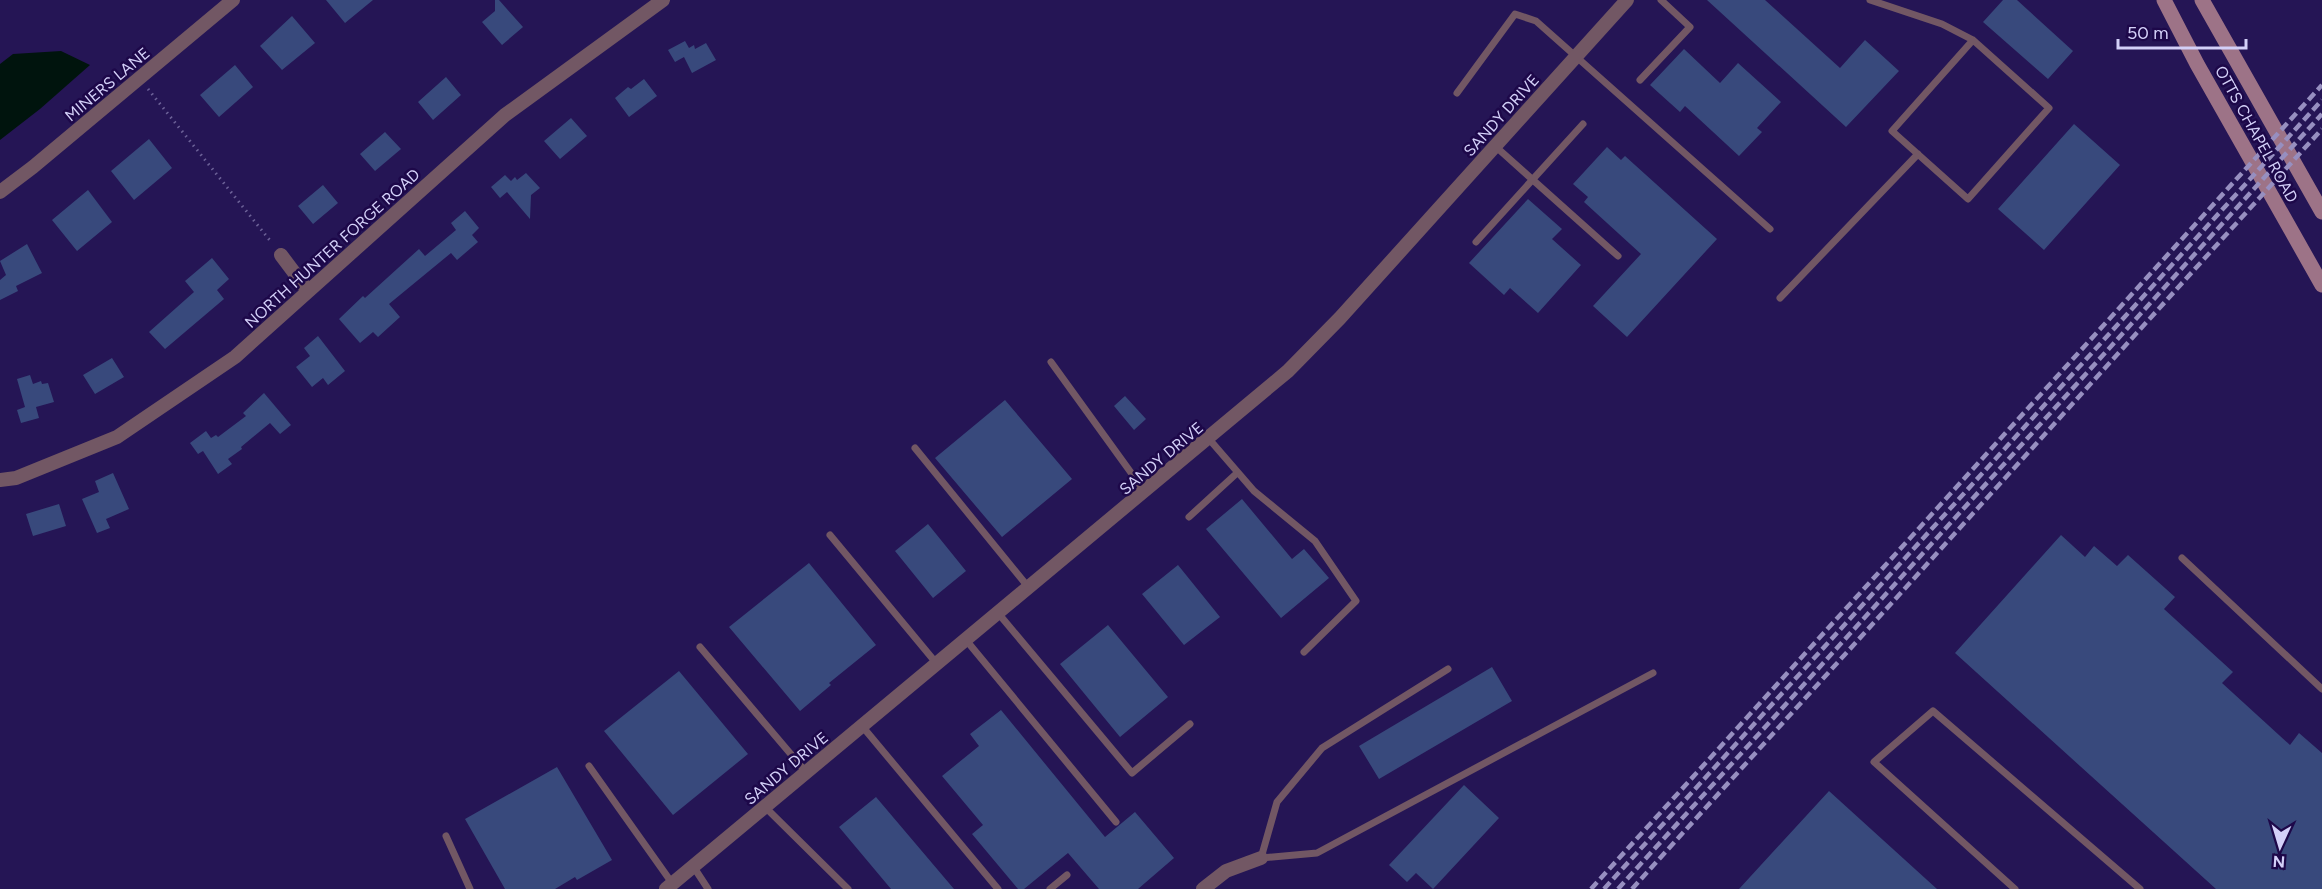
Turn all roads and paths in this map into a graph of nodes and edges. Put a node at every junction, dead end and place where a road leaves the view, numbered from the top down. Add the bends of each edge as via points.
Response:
1 (233, 0) edge
2 (663, 0) edge
3 (1627, 0) edge
4 (1661, 0) edge
5 (1870, 0) edge
6 (2164, 0) edge
7 (2202, 0) edge
8 (1973, 40) junction
9 (1576, 56) junction
10 (139, 79) junction
11 (1640, 80) dead end
12 (1456, 93) dead end
13 (1583, 124) dead end
14 (1495, 146) junction
15 (1918, 154) junction
16 (1533, 180) junction
17 (0, 192) edge
18 (2322, 212) edge
19 (1770, 229) dead end
20 (1476, 242) dead end
21 (281, 255) joint
22 (1618, 256) dead end
23 (2321, 283) edge
24 (308, 291) junction
25 (1780, 298) dead end
26 (1051, 362) dead end
27 (1209, 439) junction
28 (915, 448) dead end
29 (1238, 473) junction
30 (0, 480) edge
31 (1145, 492) junction
32 (1189, 517) dead end
33 (830, 535) dead end
34 (2182, 558) dead end
35 (1029, 588) junction
36 (998, 613) junction
37 (966, 640) junction
38 (700, 647) dead end
39 (1304, 652) dead end
40 (937, 664) junction
41 (1448, 669) dead end
42 (1653, 674) dead end
43 (2322, 689) edge
44 (1190, 724) dead end
45 (862, 726) junction
46 (589, 766) dead end
47 (806, 772) junction
48 (765, 807) junction
49 (1116, 822) dead end
50 (446, 836) dead end
51 (1261, 858) junction
52 (693, 866) junction
53 (1066, 875) dead end
54 (669, 886) edge
55 (471, 889) edge
56 (708, 889) edge
57 (848, 889) edge
58 (998, 889) edge
59 (1050, 889) edge
60 (1203, 889) edge
61 (2015, 889) edge
62 (2140, 889) edge

1 - 10 street, MINERS LANE
2 - 24 street, NORTH HUNTER FORGE ROAD via 505,115
3 - 9 street, SANDY DRIVE
4 - 11 lane via 1690,27
5 - 8 lane via 1941,24
6 - 23 main road, OTTS CHAPEL ROAD
7 - 18 main road, OTTS CHAPEL ROAD
8 - 15 lane via 1892,131
8 - 15 lane via 2049,108 1968,199
9 - 12 lane via 1536,21 1515,14
9 - 14 street, SANDY DRIVE
9 - 19 lane
10 - 17 street, MINERS LANE
10 - 21 path
13 - 16 lane
14 - 16 lane
14 - 27 street, SANDY DRIVE via 1313,347
15 - 25 lane
16 - 20 lane
16 - 22 lane
21 - 24 street
24 - 30 street, NORTH HUNTER FORGE ROAD via 235,357 117,437 16,478
26 - 31 lane
27 - 29 lane
27 - 31 street, SANDY DRIVE
28 - 35 lane
29 - 32 lane
29 - 39 lane via 1315,541 1356,601
31 - 35 street, SANDY DRIVE
33 - 40 lane
34 - 43 lane
35 - 36 street, SANDY DRIVE
36 - 37 street, SANDY DRIVE
36 - 44 lane via 1132,773
37 - 40 street, SANDY DRIVE
37 - 49 lane
38 - 47 lane
40 - 45 street, SANDY DRIVE
41 - 51 lane via 1322,748 1278,802
42 - 51 lane via 1317,853
45 - 47 street, SANDY DRIVE
45 - 58 lane
46 - 54 lane
47 - 48 street, SANDY DRIVE
48 - 52 street, SANDY DRIVE
48 - 57 lane
50 - 55 lane
51 - 60 street via 1226,871
52 - 54 street, SANDY DRIVE
52 - 56 lane
53 - 59 lane
61 - 62 lane via 1874,762 1934,711

